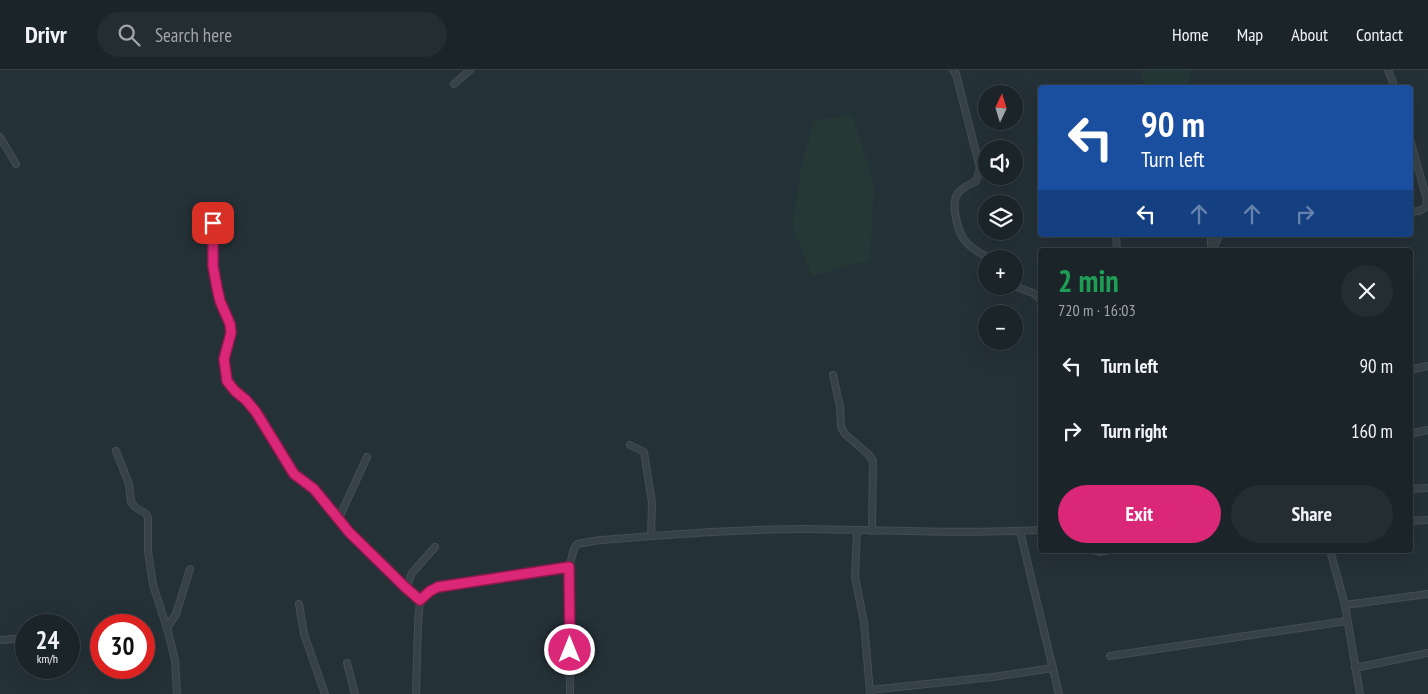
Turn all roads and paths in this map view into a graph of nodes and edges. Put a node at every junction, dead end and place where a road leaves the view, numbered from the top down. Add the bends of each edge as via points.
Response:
1 (470, 70) edge
2 (953, 70) edge
3 (1388, 70) edge
4 (454, 84) dead end
5 (1393, 85) edge
6 (0, 137) edge
7 (1413, 150) edge
8 (16, 164) dead end
9 (1413, 211) edge
10 (213, 223) dead end
11 (978, 251) edge
12 (1023, 289) edge
13 (1038, 297) edge
14 (1428, 366) edge
15 (1413, 369) edge
16 (833, 375) dead end
17 (1428, 430) edge
18 (1413, 433) edge
19 (630, 445) dead end
20 (116, 451) dead end
21 (367, 457) dead end
22 (1428, 488) edge
23 (1413, 489) edge
24 (338, 520) junction
25 (1428, 520) edge
26 (1413, 521) edge
27 (1038, 530) edge
28 (857, 531) junction
29 (872, 531) junction
30 (1020, 531) junction
31 (652, 536) junction
32 (435, 547) dead end
33 (1331, 553) edge
34 (569, 567) junction
35 (190, 568) dead end
36 (406, 588) junction
37 (1428, 594) edge
38 (420, 600) junction
39 (299, 604) dead end
40 (1344, 605) junction
41 (1347, 621) junction
42 (167, 628) junction
43 (15, 639) edge
44 (0, 640) edge
45 (1428, 653) edge
46 (1110, 656) dead end
47 (347, 663) dead end
48 (1054, 668) junction
49 (1355, 668) junction
50 (870, 692) edge
51 (177, 694) edge
52 (325, 694) edge
53 (355, 694) edge
54 (416, 694) edge
55 (570, 694) edge
56 (1059, 694) edge
57 (1360, 694) edge

1 - 4 street
2 - 11 street via 980,168 976,181 956,196 957,225 963,239
3 - 5 street
6 - 8 street
7 - 9 street via 1427,204 1423,209
10 - 24 street via 213,266 231,333 224,359 227,381 256,412 294,474 314,489
12 - 13 street
14 - 15 street
16 - 29 street via 841,427 873,461
17 - 18 street
19 - 31 street via 644,452 652,503
20 - 42 street via 129,484 131,502 148,518 153,585
21 - 24 street
22 - 23 street
24 - 36 street
25 - 26 street
27 - 30 street
28 - 29 street
28 - 31 street via 743,530
28 - 50 street via 855,577 864,622
29 - 30 street
30 - 48 street
31 - 34 street via 577,544
32 - 36 street via 412,573
33 - 40 street
34 - 38 street via 438,587
34 - 55 street
35 - 42 street via 176,614
36 - 38 street
37 - 40 street
38 - 54 street
39 - 52 street via 304,634
40 - 41 street
41 - 46 street
41 - 49 street
42 - 51 street via 175,660
43 - 44 street
45 - 49 street
47 - 53 street
48 - 50 street
48 - 56 street
49 - 57 street

